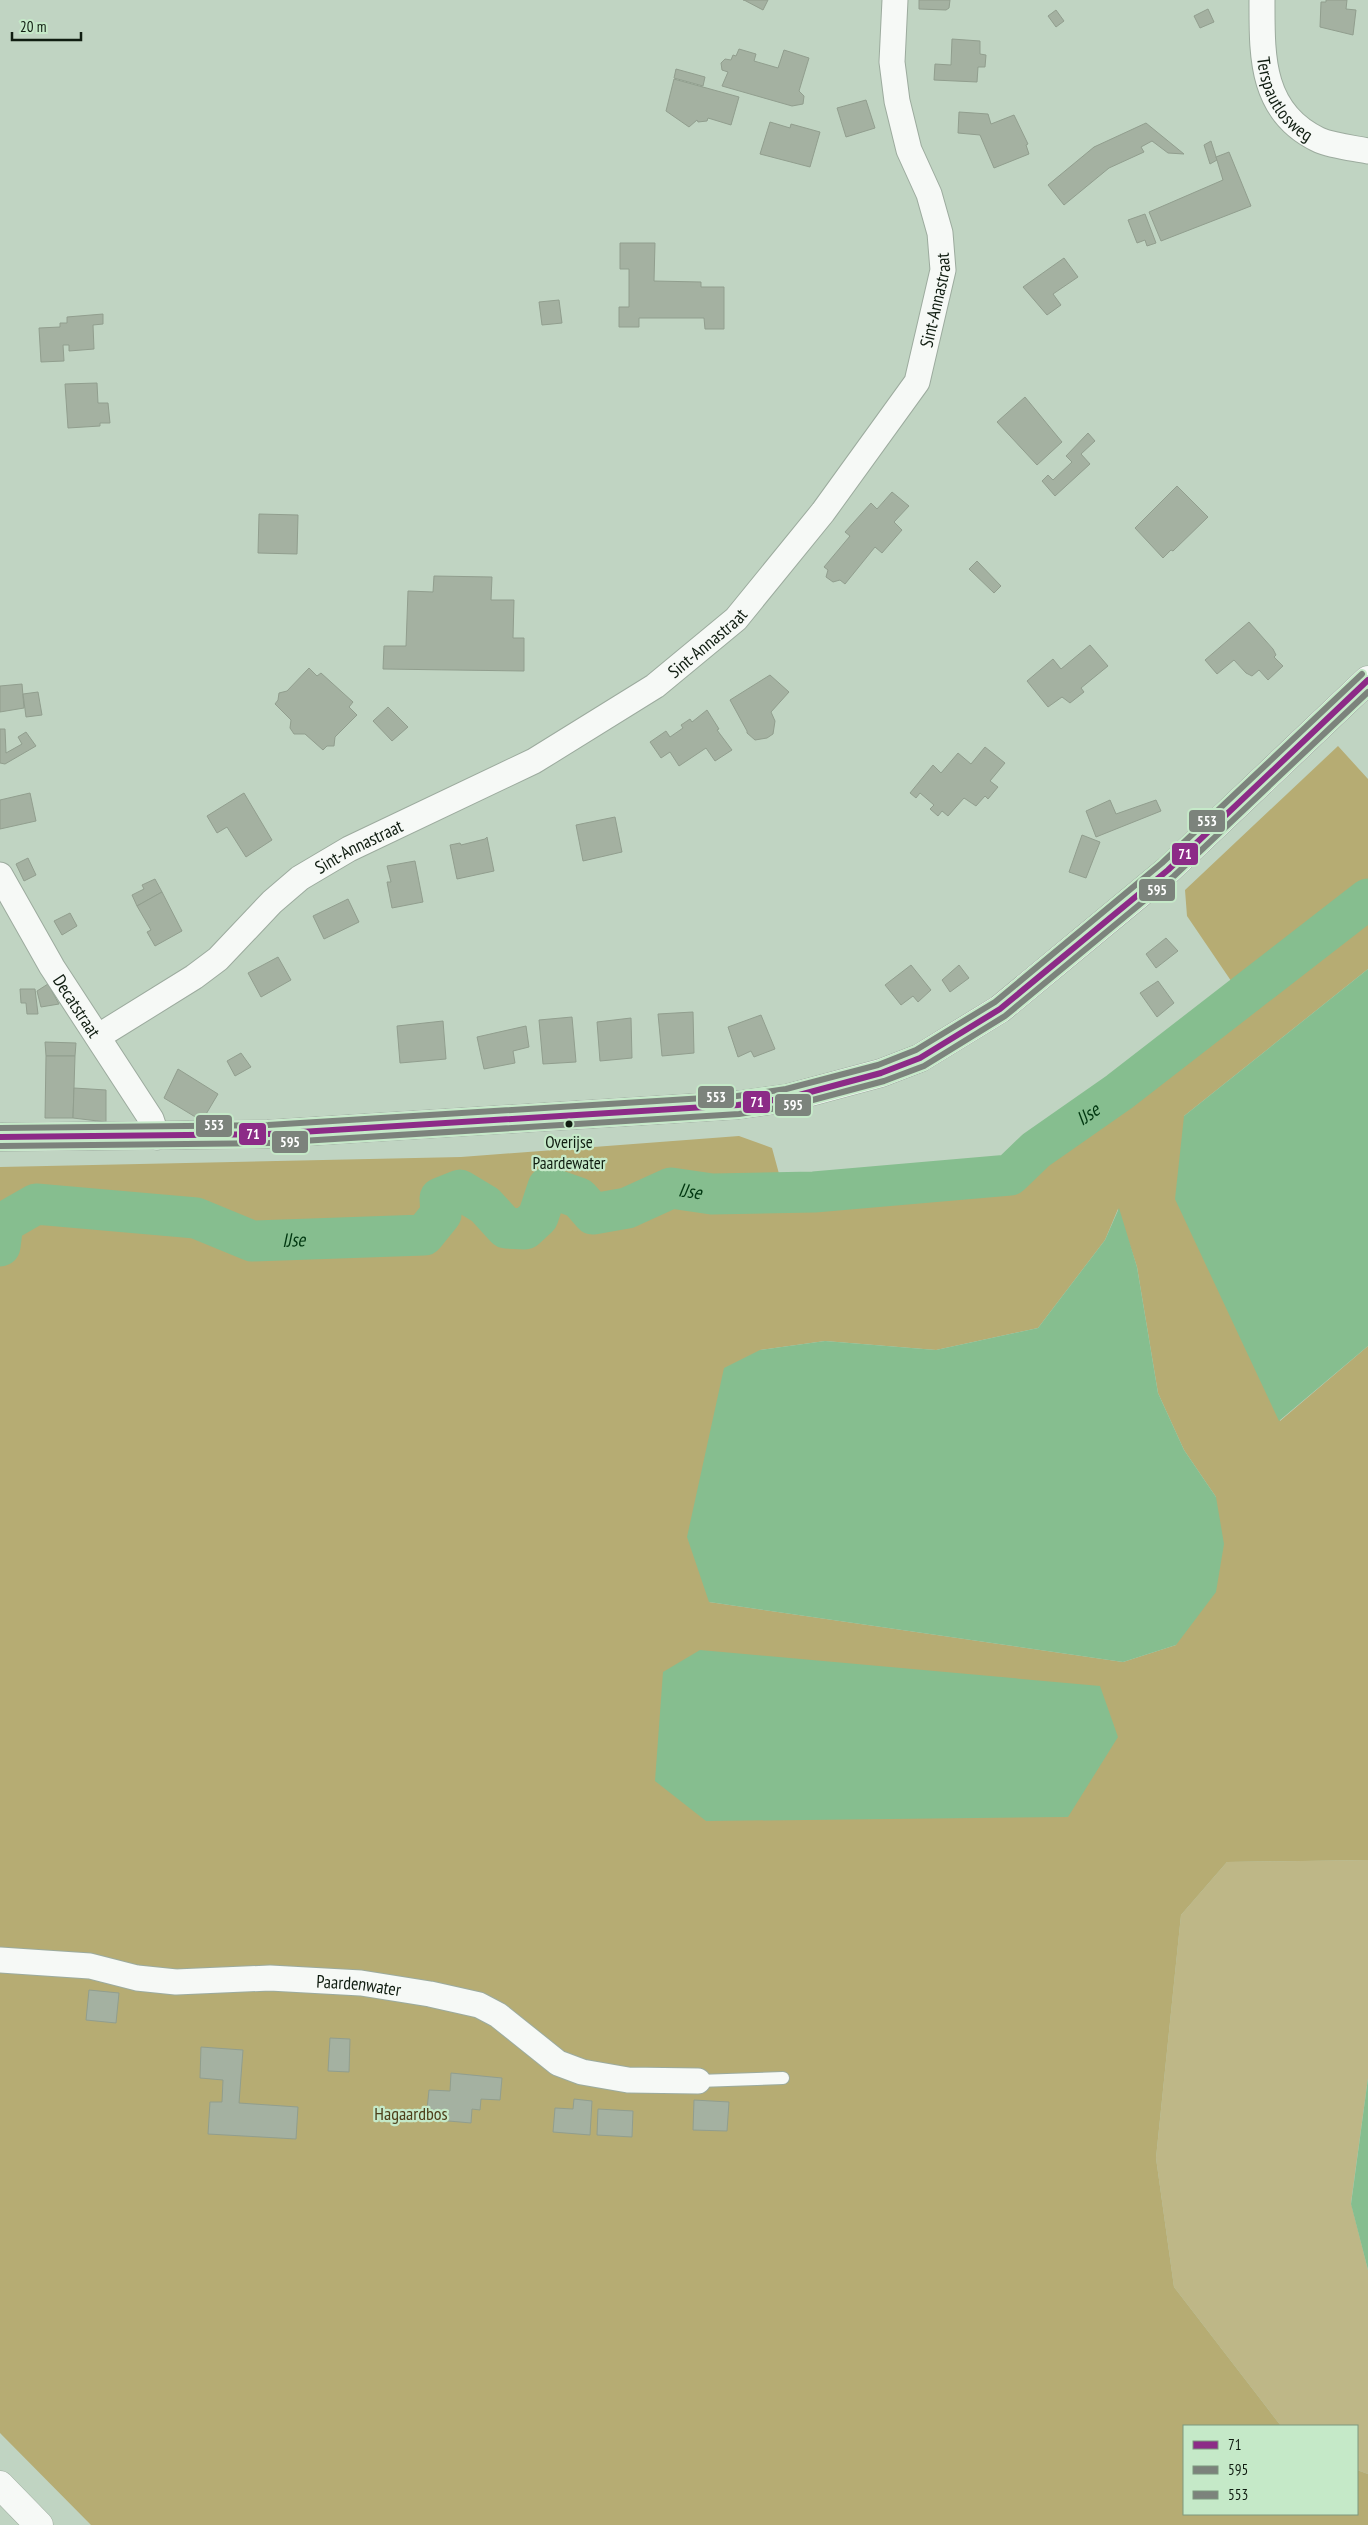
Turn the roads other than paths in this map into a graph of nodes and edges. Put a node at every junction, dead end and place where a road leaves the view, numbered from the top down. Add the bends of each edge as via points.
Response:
1 (895, 0) edge
2 (1262, 0) edge
3 (1368, 151) edge
4 (1368, 680) edge
5 (0, 875) edge
6 (99, 1036) junction
7 (157, 1136) junction
8 (0, 1137) edge
9 (0, 1960) edge
10 (783, 2078) dead end
11 (698, 2080) joint
12 (0, 2484) edge
13 (39, 2525) edge

1 - 6 street, Sint-Annastraat via 892,62 897,101 910,150 929,194 940,233 943,270 917,382 823,512 736,619 655,686 534,761 350,849 300,878 272,902 218,959
2 - 3 street, Terspautlosweg via 1262,54 1266,79 1278,103 1294,122 1320,140
4 - 7 main road via 1168,870 1000,1009 920,1058 881,1073 788,1098 738,1105 268,1134
5 - 6 street, Decatstraat via 52,967
6 - 7 street, Decatstraat via 151,1119
7 - 8 main road
9 - 11 street, Paardenwater via 90,1966 137,1978 176,1982 270,1978 361,1983 430,1994 498,2015 558,2063 582,2072 628,2080
10 - 11 lane
12 - 13 main road

